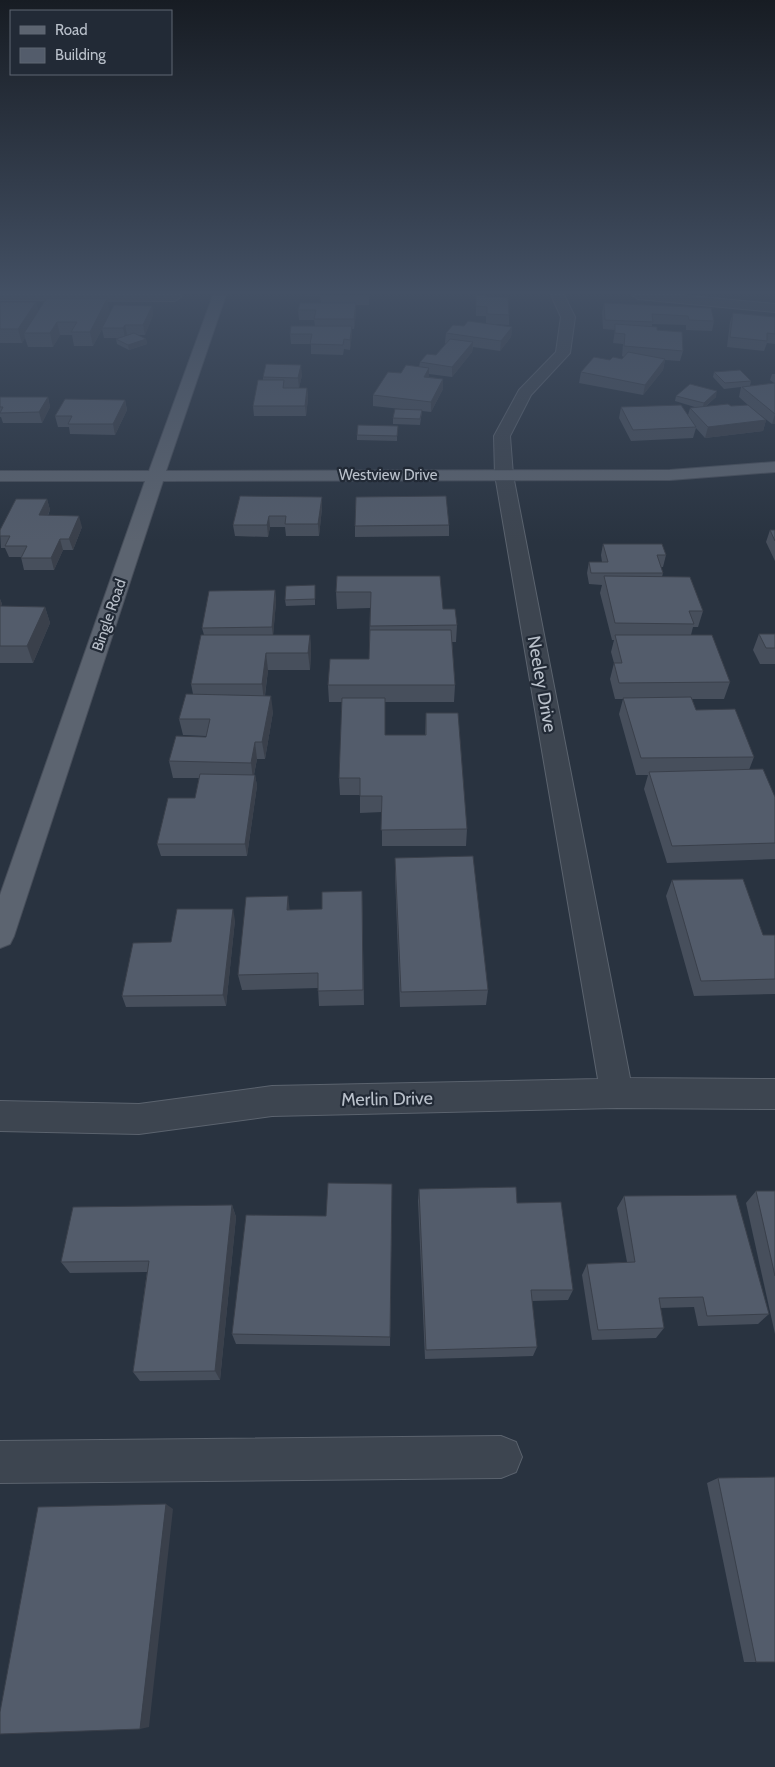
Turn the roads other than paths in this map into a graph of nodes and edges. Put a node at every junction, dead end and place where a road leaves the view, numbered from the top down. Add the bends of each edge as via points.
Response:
1 (191, 377) edge
2 (539, 377) edge
3 (775, 467) edge
4 (156, 475) junction
5 (504, 475) junction
6 (0, 476) edge
7 (0, 936) edge
8 (617, 1093) junction
9 (775, 1094) edge
10 (0, 1116) edge
11 (501, 1457) dead end
12 (0, 1462) edge

1 - 4 main road, Bingle Road
2 - 5 street, Neeley Drive via 524,393 502,436
3 - 5 main road, Westview Drive via 670,476
4 - 5 main road, Westview Drive
4 - 6 main road, Westview Drive
4 - 7 main road, Bingle Road
5 - 8 street, Neeley Drive
8 - 9 street, Merlin Drive
8 - 10 street, Merlin Drive via 272,1101 139,1119
11 - 12 street

